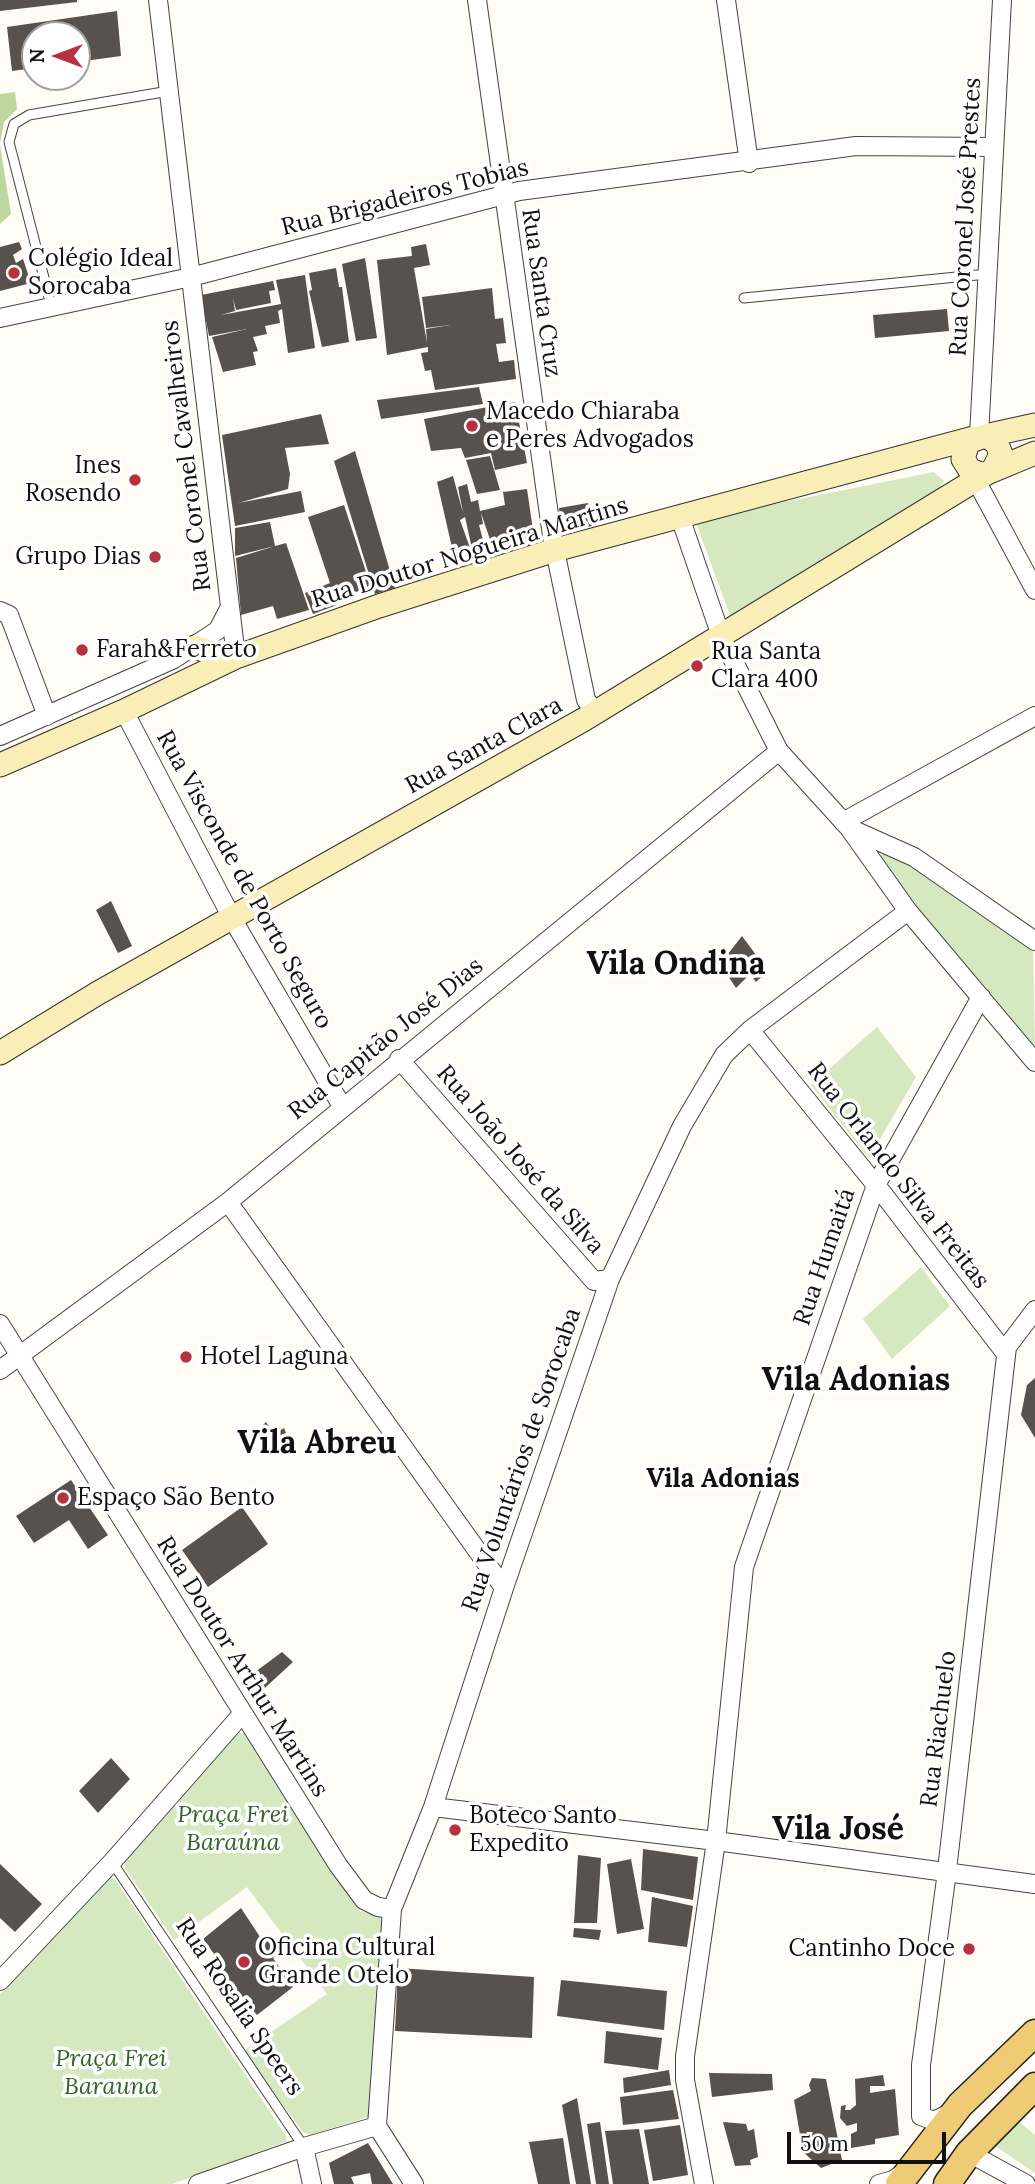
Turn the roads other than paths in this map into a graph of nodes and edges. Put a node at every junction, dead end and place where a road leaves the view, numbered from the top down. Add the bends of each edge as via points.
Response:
1 (158, 0) edge
2 (477, 0) edge
3 (726, 0) edge
4 (1002, 0) edge
5 (169, 91) junction
6 (994, 147) junction
7 (749, 163) junction
8 (502, 196) junction
9 (987, 274) junction
10 (191, 277) junction
11 (744, 298) dead end
12 (51, 305) junction
13 (0, 318) edge
14 (1035, 425) edge
15 (979, 437) junction
16 (1035, 453) edge
17 (981, 473) junction
18 (684, 516) junction
19 (555, 550) junction
20 (1035, 590) edge
21 (230, 607) junction
22 (0, 611) edge
23 (726, 634) junction
24 (195, 647) junction
25 (236, 657) junction
26 (214, 667) junction
27 (124, 711) junction
28 (596, 712) junction
29 (47, 716) junction
30 (1035, 716) edge
31 (0, 736) edge
32 (779, 751) junction
33 (0, 765) edge
34 (846, 825) junction
35 (885, 844) junction
36 (868, 857) junction
37 (908, 911) junction
38 (233, 920) junction
39 (1035, 941) edge
40 (981, 997) junction
41 (750, 1030) junction
42 (0, 1053) edge
43 (399, 1059) junction
44 (1035, 1062) edge
45 (343, 1108) junction
46 (876, 1185) junction
47 (228, 1202) junction
48 (610, 1279) junction
49 (1035, 1310) edge
50 (0, 1324) edge
51 (1006, 1354) junction
52 (18, 1357) junction
53 (0, 1370) edge
54 (504, 1588) junction
55 (243, 1713) junction
56 (433, 1807) junction
57 (716, 1840) junction
58 (112, 1862) junction
59 (947, 1873) junction
60 (1035, 1884) edge
61 (392, 1909) junction
62 (0, 1981) edge
63 (1035, 2033) edge
64 (1035, 2086) edge
65 (960, 2105) junction
66 (377, 2126) junction
67 (304, 2147) junction
68 (969, 2152) junction
69 (906, 2174) edge
70 (198, 2184) edge
71 (312, 2184) edge
72 (414, 2184) edge
73 (705, 2184) edge
74 (879, 2184) edge
75 (947, 2184) edge
76 (1026, 2184) edge

1 - 5 street, Rua Coronel Cavalheiros
2 - 8 street, Rua Santa Cruz
3 - 7 street
4 - 6 street, Rua Coronel José Prestes
5 - 10 street, Rua Coronel Cavalheiros
5 - 12 lane via 29,115 14,124 9,142
6 - 7 street, Rua Brigadeiros Tobias via 856,146
6 - 9 street, Rua Coronel José Prestes
7 - 8 street, Rua Brigadeiros Tobias
8 - 10 street, Rua Brigadeiros Tobias
8 - 19 street, Rua Santa Cruz
9 - 11 lane
9 - 15 street, Rua Coronel José Prestes
10 - 12 street, Rua Brigadeiros Tobias
10 - 21 street, Rua Coronel Cavalheiros
12 - 13 street, Rua Brigadeiros Tobias
14 - 15 main road, Rua Doutor Nogueira Martins
15 - 17 main road via 963,453
15 - 17 main road via 996,442 1001,454
15 - 18 main road, Rua Doutor Nogueira Martins
16 - 17 main road, Rua Santa Clara
17 - 20 street
17 - 23 main road, Rua Santa Clara
18 - 19 main road, Rua Doutor Nogueira Martins
18 - 23 street
19 - 25 main road, Rua Doutor Nogueira Martins
19 - 28 street, Rua Santa Cruz via 586,699
21 - 24 street via 218,630
21 - 25 street, Rua Coronel Cavalheiros
22 - 29 street via 9,615
23 - 28 main road, Rua Santa Clara
23 - 32 street
24 - 26 main road via 210,652
24 - 29 street
25 - 26 main road, Rua Doutor Nogueira Martins
26 - 27 main road, Rua Doutor Nogueira Martins
27 - 33 main road, Rua Doutor Nogueira Martins
27 - 38 street, Rua Visconde de Porto Seguro
28 - 38 main road, Rua Santa Clara
29 - 31 street
30 - 34 street
32 - 34 street
32 - 43 street, Rua Capitão José Dias
34 - 35 street
34 - 36 street
35 - 36 street
35 - 39 street via 914,857
36 - 37 street
37 - 40 street
37 - 41 street, Rua Voluntários de Sorocaba
38 - 42 main road, Rua Santa Clara via 98,993
38 - 45 street, Rua Visconde de Porto Seguro
40 - 44 street
40 - 46 street, Rua Humaitá
41 - 46 street, Rua Orlando Silva Freitas
41 - 48 street, Rua Voluntários de Sorocaba via 724,1055 682,1126
43 - 45 street, Rua Capitão José Dias
43 - 48 street, Rua João José da Silva via 594,1281
45 - 47 street, Rua Capitão José Dias
46 - 51 street, Rua Orlando Silva Freitas
46 - 57 street, Rua Humaitá via 744,1567
47 - 52 street, Rua Capitão José Dias
47 - 54 street
48 - 54 street, Rua Voluntários de Sorocaba
49 - 51 street, Rua Riachuelo via 1009,1343
50 - 52 street, Rua Doutor Arthur Martins
51 - 59 street, Rua Riachuelo
52 - 53 street, Rua Capitão José Dias
52 - 55 street, Rua Doutor Arthur Martins
54 - 56 street, Rua Voluntários de Sorocaba
55 - 58 street
55 - 61 street, Rua Doutor Arthur Martins via 364,1900
56 - 57 street
56 - 61 street, Rua Voluntários de Sorocaba
57 - 59 street
57 - 73 street, Rua Humaitá via 685,2056 685,2080
58 - 62 street
58 - 67 lane, Rua Rosalia Speers
59 - 60 street
59 - 65 street, Rua Riachuelo via 919,2112 934,2121
61 - 66 street, Rua Voluntários de Sorocaba
63 - 65 main road
64 - 68 main road
65 - 69 main road
66 - 67 street
66 - 72 street
67 - 70 street
67 - 71 street, Rua Rosalia Speers
68 - 75 main road
68 - 76 street
69 - 74 street

